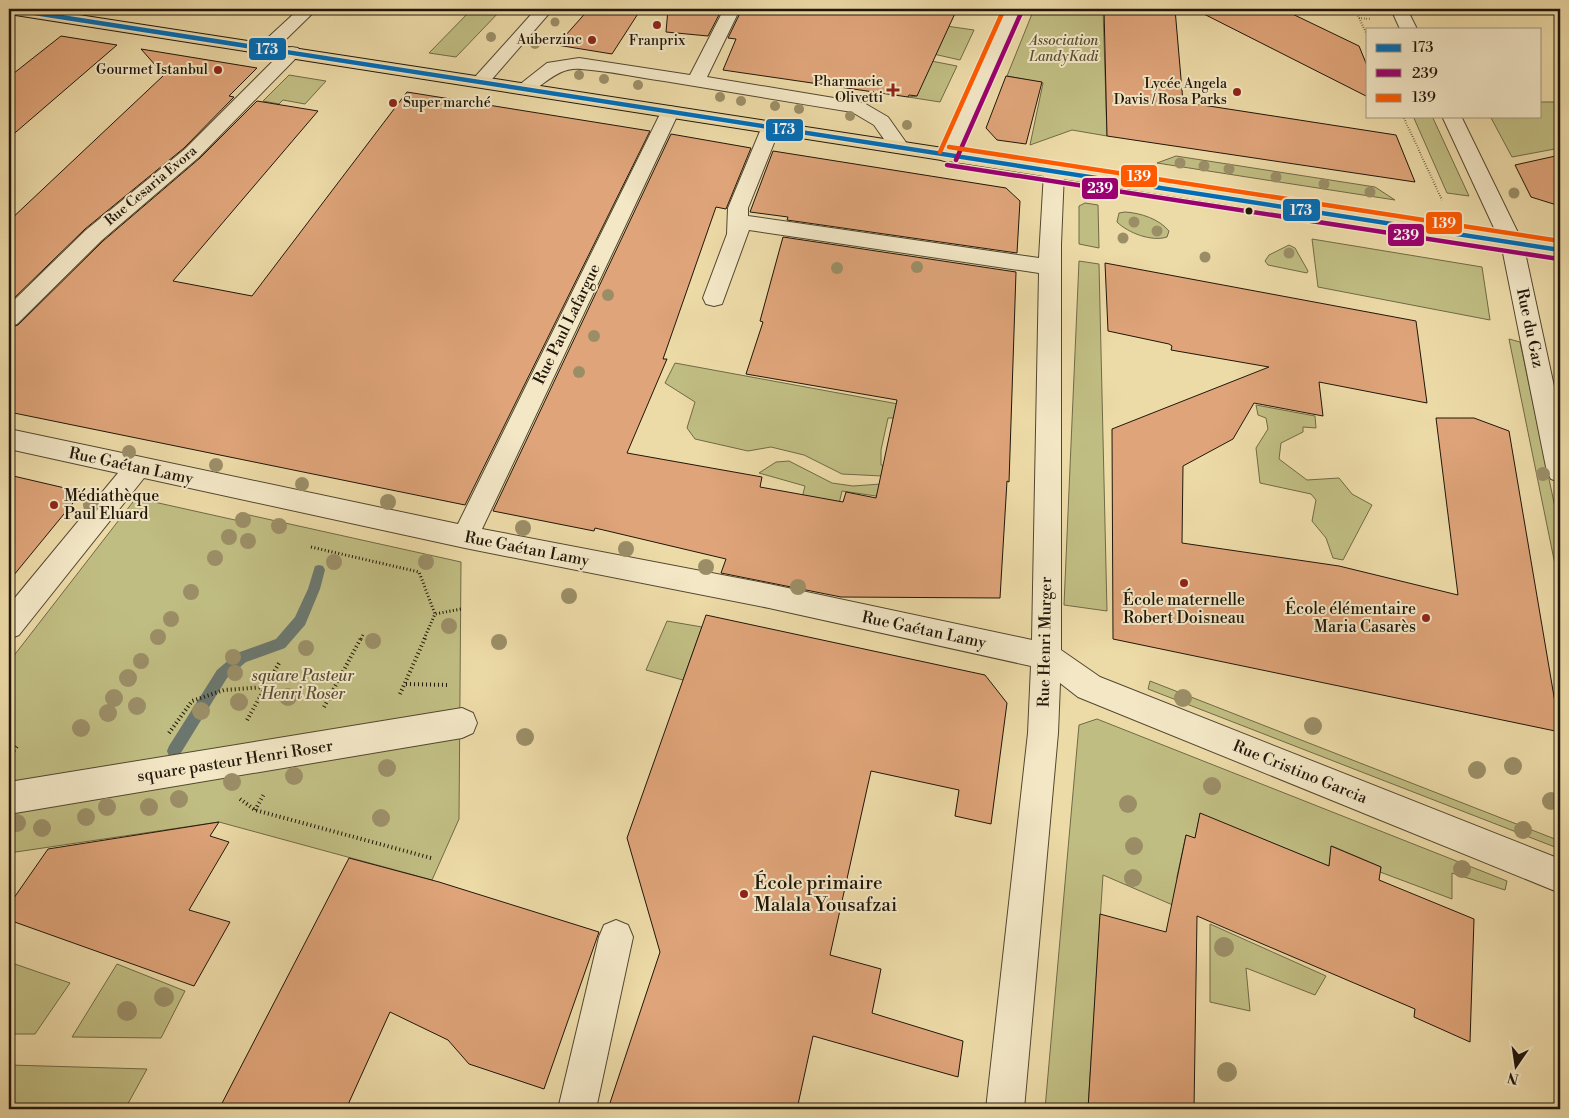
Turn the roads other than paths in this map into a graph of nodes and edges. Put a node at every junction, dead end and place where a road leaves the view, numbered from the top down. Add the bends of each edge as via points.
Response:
1 (9, 9) edge
2 (309, 9) edge
3 (545, 9) edge
4 (732, 9) edge
5 (1013, 9) edge
6 (1400, 9) edge
7 (1409, 28) edge
8 (267, 48) junction
9 (292, 52) junction
10 (696, 81) junction
11 (480, 82) junction
12 (523, 89) junction
13 (670, 112) junction
14 (1452, 118) edge
15 (770, 128) junction
16 (900, 148) junction
17 (948, 156) junction
18 (1054, 172) junction
19 (739, 222) junction
20 (1512, 243) junction
21 (1560, 250) edge
22 (1050, 267) junction
23 (714, 298) dead end
24 (9, 318) edge
25 (9, 439) edge
26 (138, 467) junction
27 (1560, 472) edge
28 (464, 537) junction
29 (9, 626) edge
30 (1046, 656) junction
31 (462, 724) dead end
32 (9, 798) edge
33 (1560, 876) edge
34 (616, 937) dead end
35 (577, 1109) edge
36 (1005, 1109) edge

1 - 8 main road
2 - 8 street
3 - 11 street
4 - 10 street
5 - 17 street
6 - 7 street
8 - 9 main road
9 - 11 main road
9 - 24 street, Rue Cesaria Evora via 192,153 94,235
10 - 12 street via 579,63 552,67
10 - 16 street via 857,107 881,121
11 - 12 main road
12 - 13 main road
13 - 15 main road
13 - 28 street, Rue Paul Lafargue
14 - 20 street, Rue du Gaz
15 - 16 main road
15 - 19 street via 738,208
16 - 17 main road
17 - 18 main road
18 - 20 main road
18 - 22 street, Rue Henri Murger
19 - 22 street
19 - 23 street via 738,234
20 - 21 main road
20 - 27 street, Rue du Gaz
22 - 30 street, Rue Henri Murger
25 - 26 street, Rue Gaétan Lamy
26 - 28 street, Rue Gaétan Lamy
26 - 29 street
28 - 30 street, Rue Gaétan Lamy via 760,594
30 - 33 street, Rue Cristino Garcia via 1089,687
30 - 36 street, Rue Henri Murger via 1043,732
31 - 32 street, square pasteur Henri Roser
34 - 35 street

